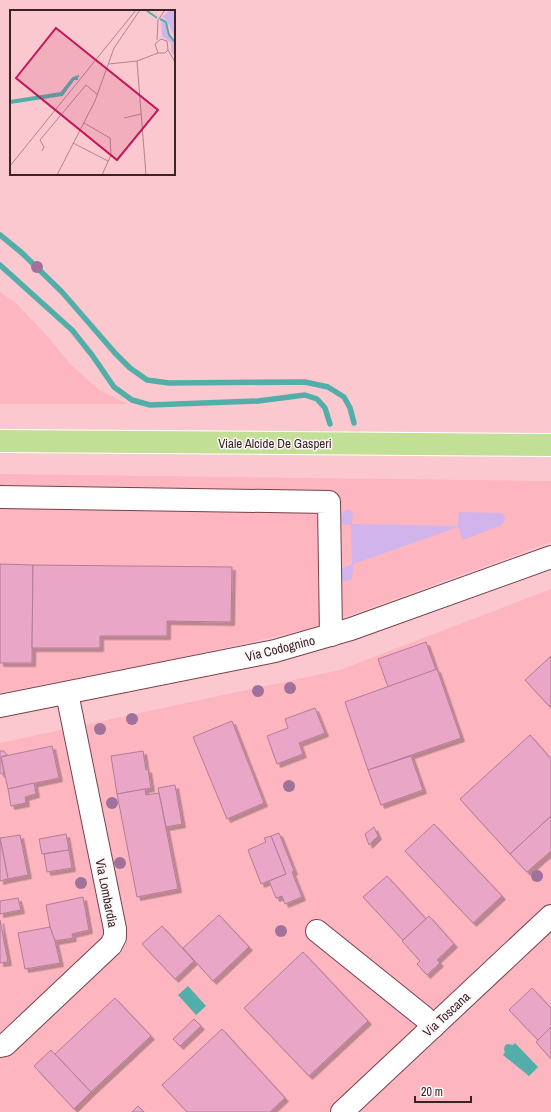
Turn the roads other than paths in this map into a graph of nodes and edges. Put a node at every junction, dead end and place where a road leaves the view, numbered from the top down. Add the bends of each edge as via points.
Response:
1 (0, 441) edge
2 (551, 444) edge
3 (0, 497) edge
4 (551, 557) edge
5 (331, 635) junction
6 (67, 692) junction
7 (0, 706) edge
8 (551, 916) edge
9 (317, 931) dead end
10 (433, 1027) junction
11 (0, 1046) edge
12 (342, 1112) edge

1 - 2 main road, Viale Alcide De Gasperi
3 - 5 street via 329,502
4 - 5 street, Via Codognino
5 - 6 street, Via Codognino via 275,651
6 - 7 street, Via Codognino
6 - 11 street, Via Lombardia via 115,937 111,945 5,1045
8 - 10 street, Via Toscana
9 - 10 street
10 - 12 street, Via Toscana

